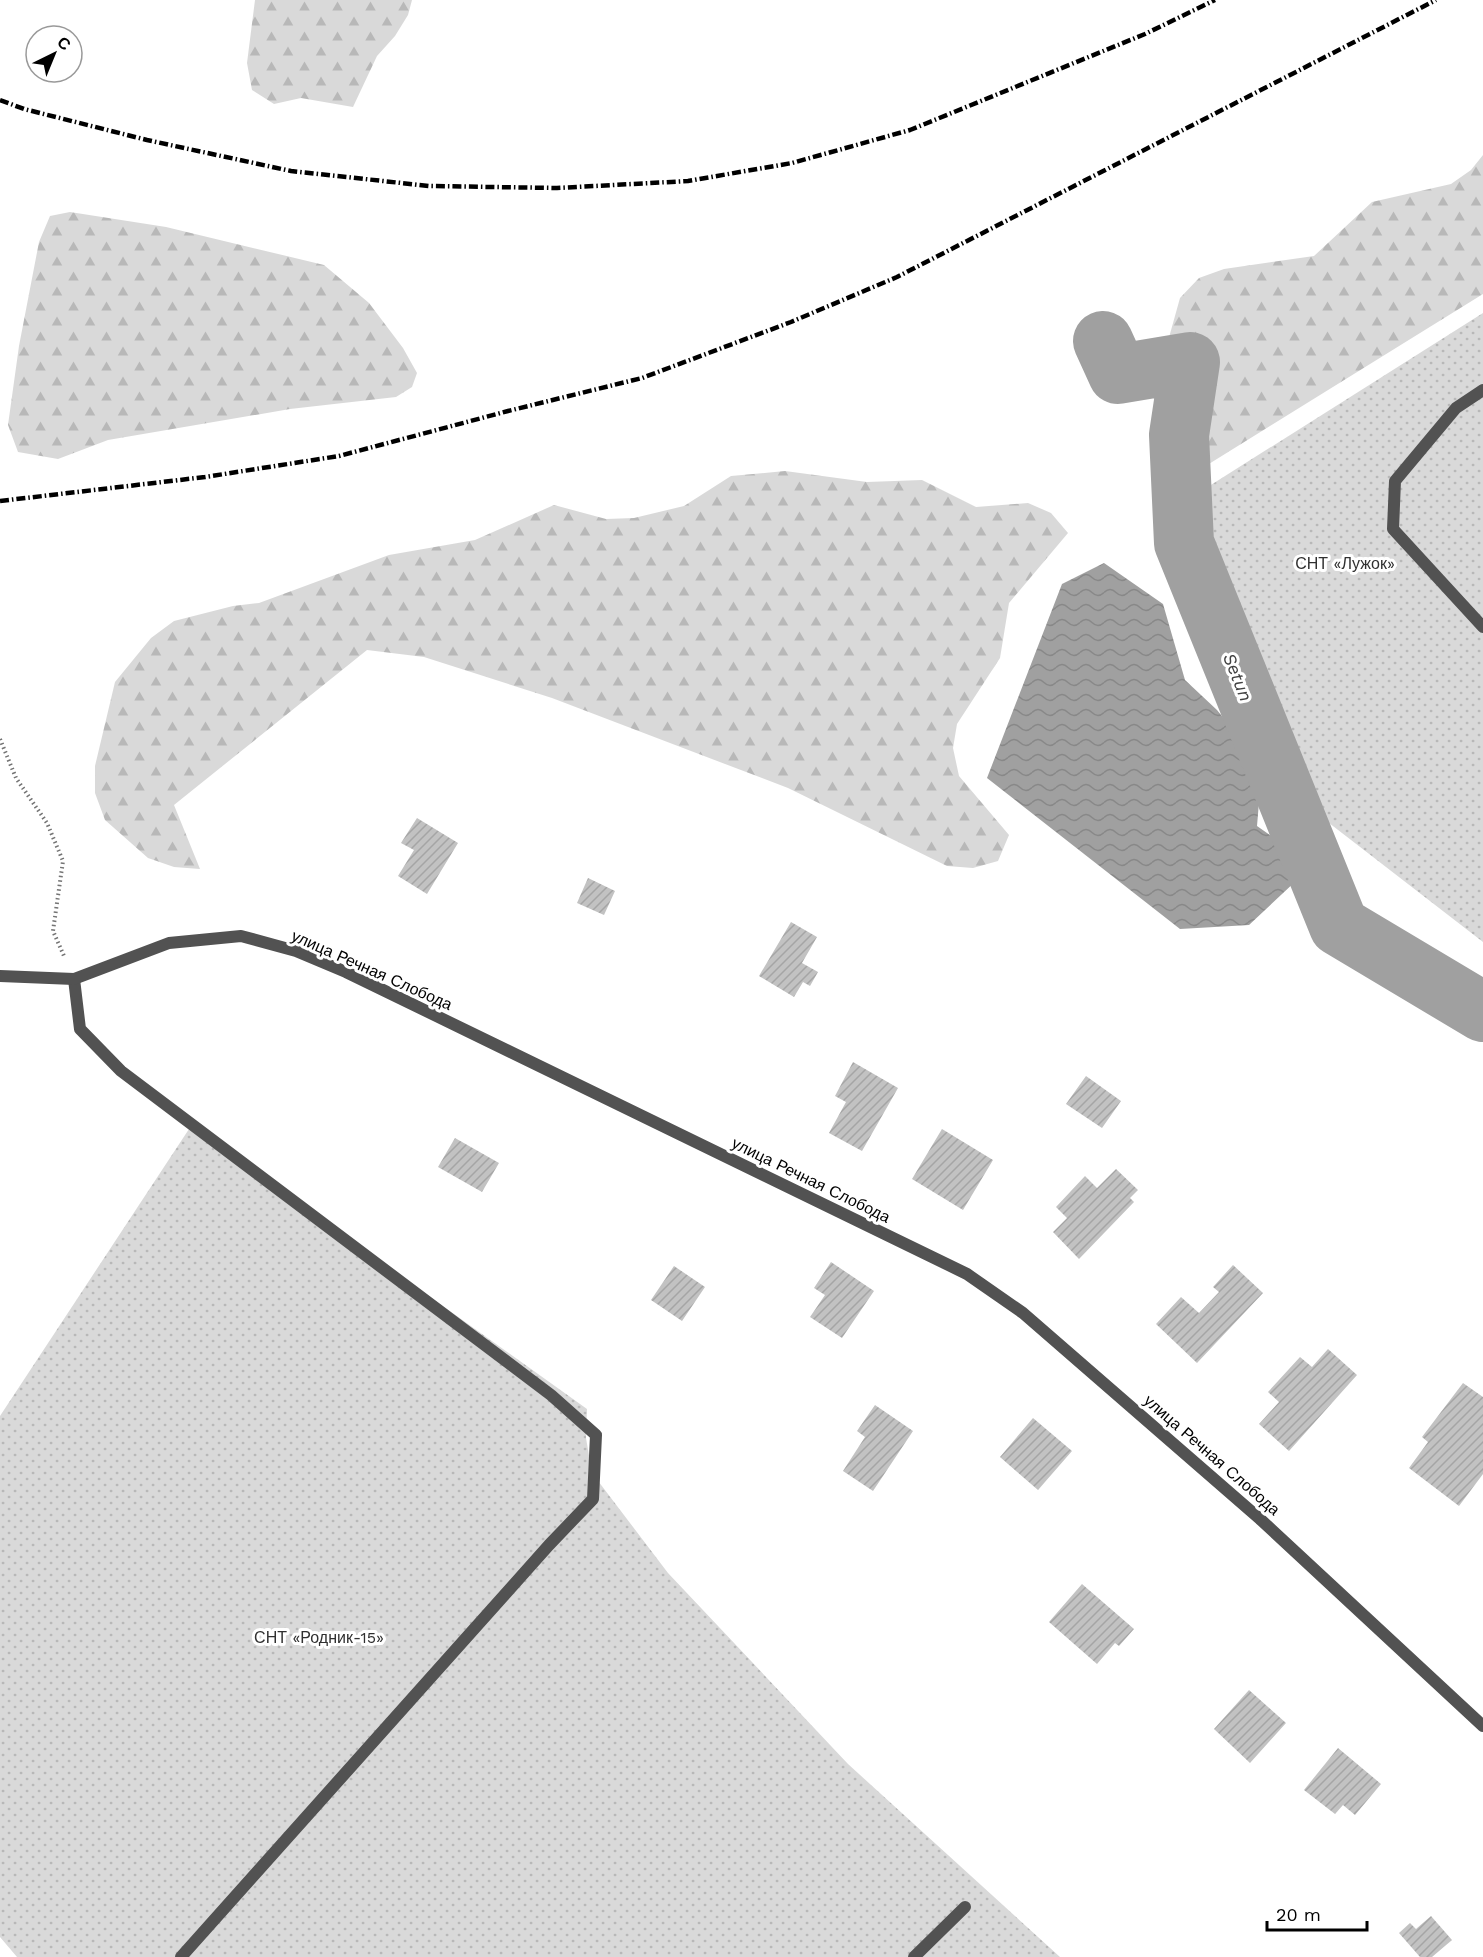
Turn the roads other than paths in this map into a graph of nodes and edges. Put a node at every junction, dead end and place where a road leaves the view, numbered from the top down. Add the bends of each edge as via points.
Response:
1 (1483, 390) edge
2 (1483, 627) edge
3 (0, 976) edge
4 (74, 979) junction
5 (1483, 1726) edge
6 (965, 1907) dead end
7 (181, 1957) edge
8 (914, 1957) edge

1 - 2 street via 1456,408 1395,481 1393,529
3 - 4 street, улица Речная Слобода
4 - 5 street, улица Речная Слобода via 169,943 241,936 296,951 967,1274 1023,1312 1260,1519
4 - 7 street via 80,1029 121,1071 551,1395 596,1435 593,1499
6 - 8 street

